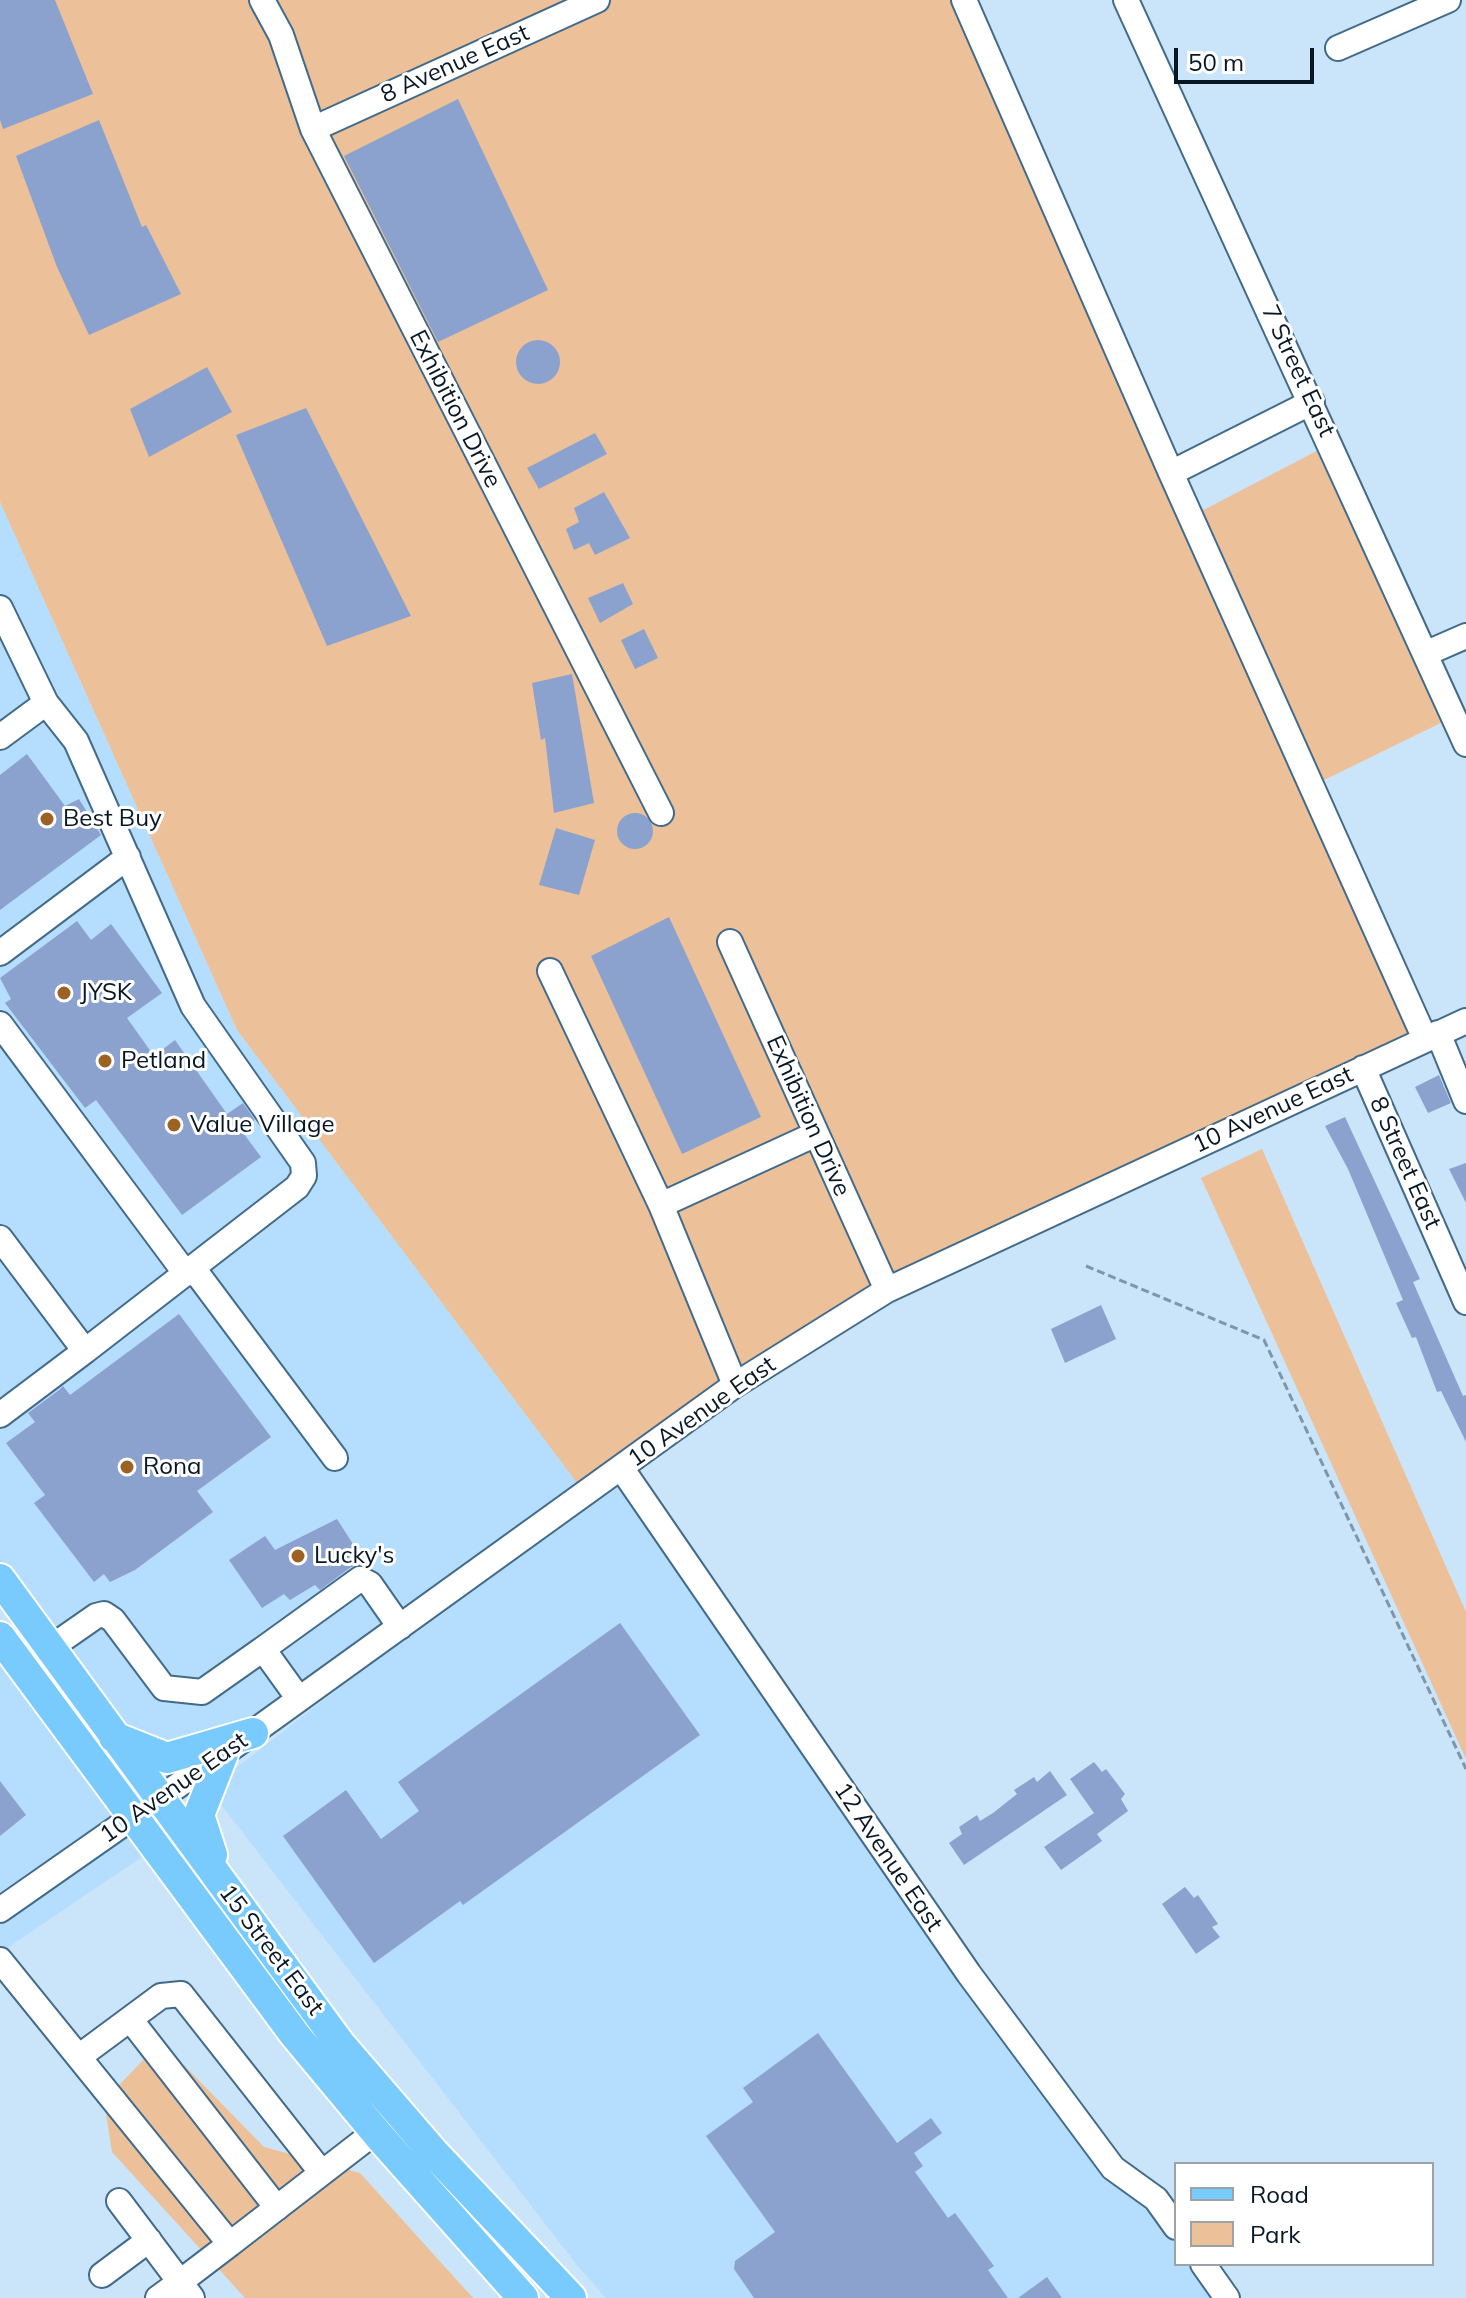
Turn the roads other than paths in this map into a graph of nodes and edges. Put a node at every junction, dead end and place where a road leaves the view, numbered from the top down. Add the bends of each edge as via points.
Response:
1 (262, 0) edge
2 (597, 0) edge
3 (964, 0) edge
4 (1126, 0) edge
5 (1448, 0) edge
6 (1459, 0) edge
7 (1466, 15) edge
8 (1338, 48) dead end
9 (313, 129) junction
10 (1312, 402) junction
11 (1171, 473) junction
12 (0, 608) edge
13 (1466, 636) edge
14 (1427, 653) junction
15 (1457, 696) edge
16 (46, 703) junction
17 (0, 737) edge
18 (1466, 744) edge
19 (661, 813) dead end
20 (128, 857) junction
21 (730, 942) dead end
22 (0, 953) edge
23 (550, 971) dead end
24 (1466, 1021) edge
25 (0, 1024) edge
26 (1432, 1036) junction
27 (1363, 1068) junction
28 (1466, 1101) edge
29 (816, 1134) junction
30 (661, 1205) junction
31 (0, 1238) edge
32 (190, 1271) junction
33 (887, 1290) junction
34 (1466, 1302) edge
35 (85, 1351) junction
36 (735, 1385) junction
37 (0, 1415) edge
38 (335, 1458) dead end
39 (622, 1469) junction
40 (0, 1579) edge
41 (400, 1627) junction
42 (0, 1637) edge
43 (50, 1648) junction
44 (263, 1649) junction
45 (299, 1699) junction
46 (253, 1733) junction
47 (113, 1736) junction
48 (223, 1754) junction
49 (160, 1798) junction
50 (132, 1819) junction
51 (222, 1884) junction
52 (0, 1910) edge
53 (0, 1960) edge
54 (130, 2019) junction
55 (80, 2056) junction
56 (375, 2132) junction
57 (322, 2173) junction
58 (119, 2201) dead end
59 (277, 2208) junction
60 (1174, 2224) edge
61 (149, 2240) junction
62 (230, 2244) junction
63 (1204, 2266) edge
64 (102, 2275) dead end
65 (186, 2290) edge
66 (158, 2298) edge
67 (523, 2298) edge
68 (571, 2298) edge
69 (1227, 2298) edge

1 - 9 street, Exhibition Drive via 281,35
2 - 9 street, 8 Avenue East
3 - 11 street
4 - 10 street, 7 Street East
5 - 8 street
6 - 7 street
9 - 19 street, Exhibition Drive
10 - 11 street
10 - 14 street, 7 Street East
11 - 26 street
12 - 16 street
13 - 14 street
14 - 15 street, 7 Street East
15 - 18 street, 7 Street East
16 - 17 street
16 - 20 street via 76,741
20 - 22 street
20 - 32 street via 193,1006 303,1163 304,1176 297,1187
21 - 29 street, Exhibition Drive
23 - 30 street
24 - 26 street, 10 Avenue East
25 - 32 street
26 - 27 street, 10 Avenue East
26 - 28 street
27 - 33 street, 10 Avenue East
27 - 34 street, 8 Street East
29 - 30 street
29 - 33 street, Exhibition Drive
30 - 36 street
31 - 35 street
32 - 35 street
32 - 38 street
33 - 36 street, 10 Avenue East
35 - 37 street
36 - 39 street, 10 Avenue East
39 - 41 street, 10 Avenue East
39 - 60 street, 12 Avenue East via 969,1974 1113,2168 1156,2199
40 - 43 main road, 15 Street East
41 - 44 street via 370,1584 360,1579
41 - 45 street, 10 Avenue East
42 - 50 main road, 15 Street East
43 - 44 street via 104,1614 157,1682 172,1692 191,1694 202,1692
43 - 47 main road, 15 Street East
44 - 45 street
45 - 46 street, 10 Avenue East
46 - 47 main road via 167,1758
46 - 48 street, 10 Avenue East
47 - 49 main road, 15 Street East
48 - 49 street, 10 Avenue East
48 - 51 main road via 199,1815
49 - 50 street, 10 Avenue East
49 - 51 main road, 15 Street East
50 - 52 street, 10 Avenue East
50 - 56 main road, 15 Street East
51 - 68 main road, 15 Street East via 340,2044
53 - 55 street
54 - 55 street
54 - 57 street via 161,1996 181,1994
54 - 59 street
55 - 62 street
56 - 57 street
56 - 67 main road, 15 Street East
57 - 59 street
58 - 61 street
59 - 62 street
61 - 64 street
61 - 65 street
62 - 65 street
63 - 69 street
65 - 66 street

